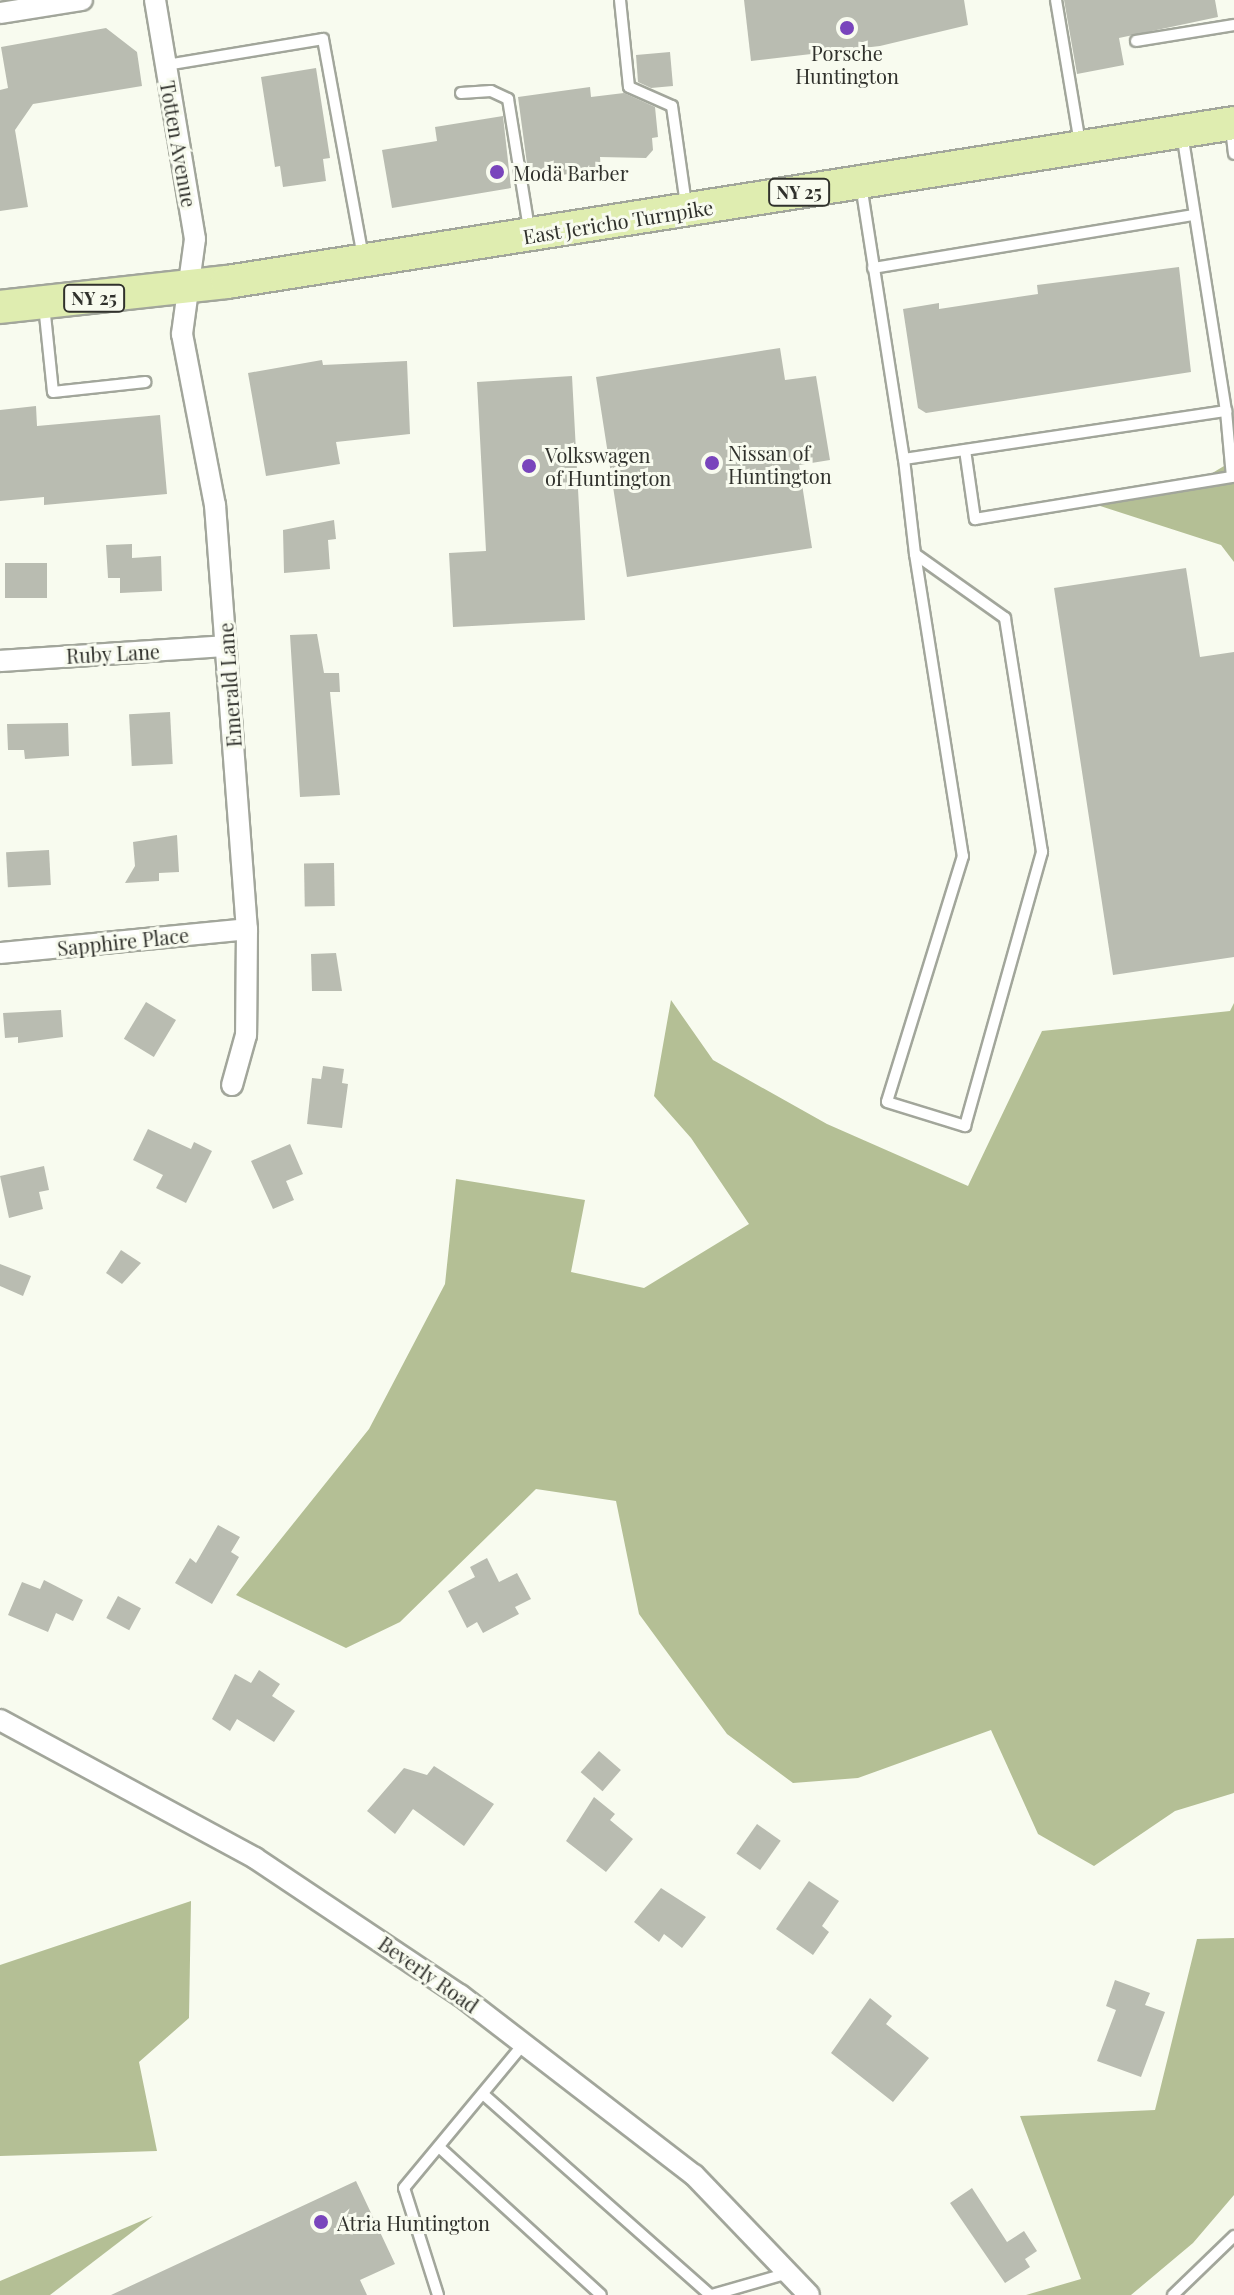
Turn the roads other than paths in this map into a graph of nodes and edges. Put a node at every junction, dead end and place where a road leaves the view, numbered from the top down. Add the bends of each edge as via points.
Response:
1 (82, 0) edge
2 (155, 0) edge
3 (620, 0) edge
4 (1056, 0) edge
5 (0, 13) edge
6 (1234, 25) edge
7 (1136, 41) dead end
8 (166, 65) junction
9 (461, 93) dead end
10 (1182, 131) junction
11 (1233, 134) edge
12 (1080, 146) junction
13 (860, 182) junction
14 (687, 210) junction
15 (1194, 215) junction
16 (530, 235) junction
17 (364, 262) junction
18 (873, 268) junction
19 (188, 288) junction
20 (44, 303) junction
21 (0, 307) edge
22 (145, 382) dead end
23 (1226, 411) junction
24 (965, 450) junction
25 (904, 459) junction
26 (915, 554) junction
27 (226, 646) junction
28 (0, 661) edge
29 (247, 929) junction
30 (0, 953) edge
31 (232, 1085) dead end
32 (0, 1720) edge
33 (525, 2042) junction
34 (483, 2094) junction
35 (439, 2147) junction
36 (1234, 2236) edge
37 (790, 2273) junction
38 (438, 2295) edge
39 (601, 2295) edge
40 (711, 2295) edge
41 (809, 2295) edge
42 (1173, 2295) edge

1 - 5 street
2 - 8 street, Totten Avenue
3 - 14 lane via 629,87 672,106
4 - 12 lane
6 - 7 lane
8 - 17 lane via 323,39
8 - 19 street, Totten Avenue via 195,239
9 - 16 lane via 491,91 508,99
10 - 11 main road, East Jericho Turnpike / NY 25
10 - 12 main road, East Jericho Turnpike / NY 25
10 - 15 lane
12 - 13 main road, East Jericho Turnpike / NY 25
13 - 14 main road, East Jericho Turnpike / NY 25
13 - 18 lane
14 - 16 main road, East Jericho Turnpike / NY 25
15 - 18 lane
15 - 23 lane
16 - 17 main road, East Jericho Turnpike / NY 25
17 - 19 main road, East Jericho Turnpike / NY 25
18 - 25 lane
19 - 20 main road, East Jericho Turnpike / NY 25
19 - 27 street, Emerald Lane via 182,334 215,505
20 - 21 main road, East Jericho Turnpike / NY 25
20 - 22 lane via 53,392
23 - 24 lane
23 - 24 lane via 1232,477 975,519
24 - 25 lane
25 - 26 lane
26 - 26 lane via 963,856 887,1102 965,1126 1042,852 1005,618
27 - 28 street, Ruby Lane
27 - 29 street, Emerald Lane
29 - 30 street, Sapphire Place
29 - 31 street, Emerald Lane via 246,1035
32 - 33 street, Beverly Road via 334,1906
33 - 34 lane
33 - 37 street, Beverly Road via 694,2175
34 - 35 lane
34 - 40 lane
35 - 38 lane via 404,2188
35 - 39 lane
36 - 42 lane
37 - 40 lane
37 - 41 street, Beverly Road

